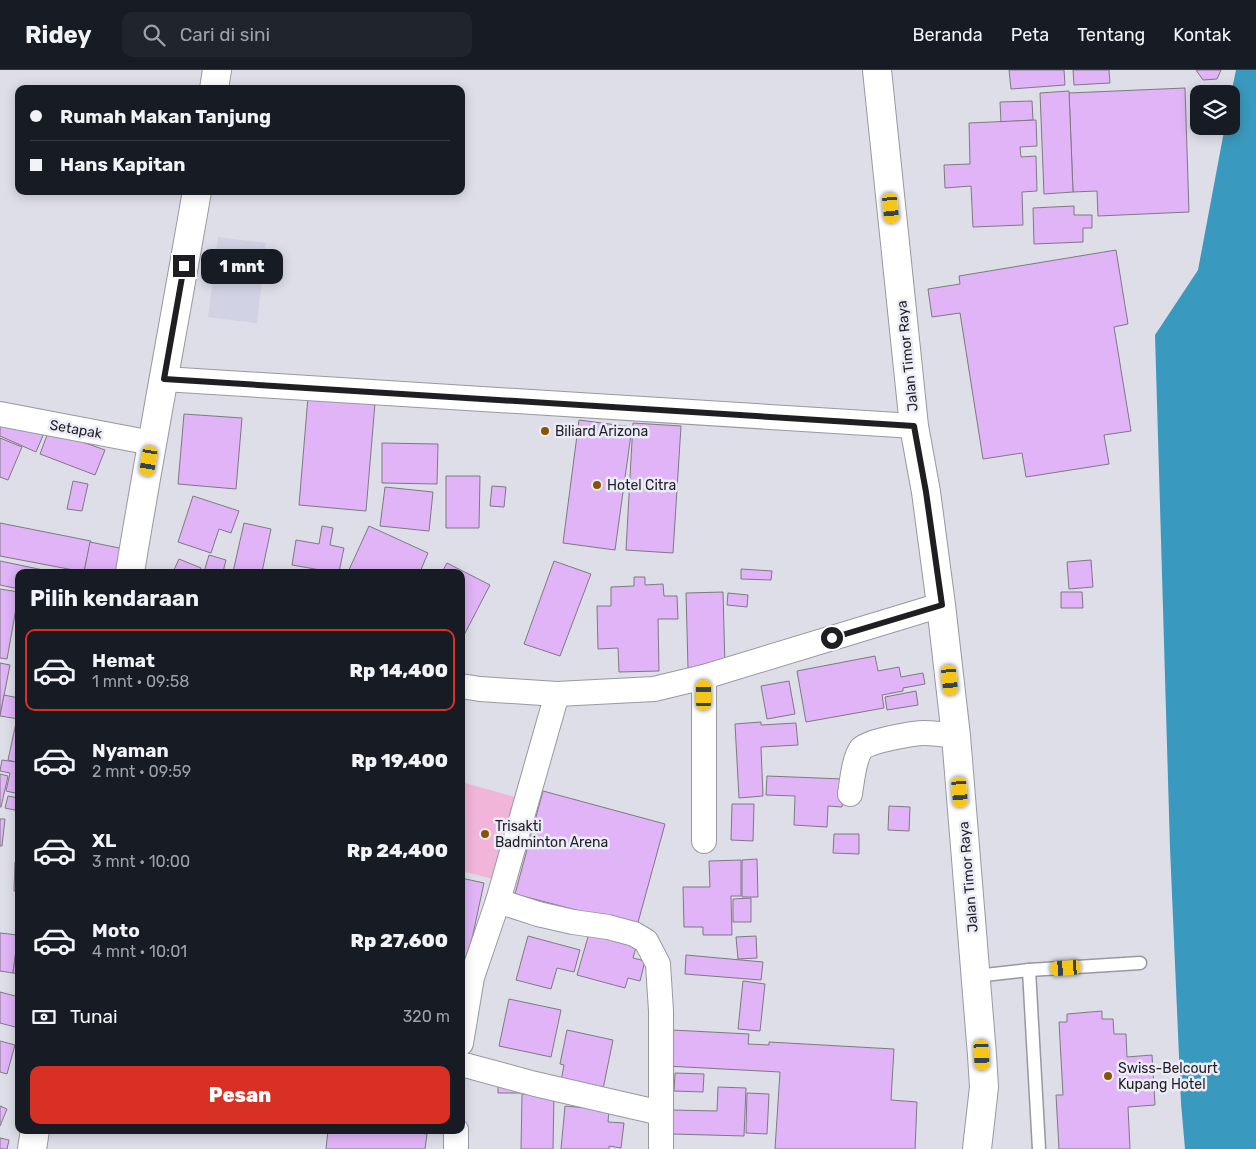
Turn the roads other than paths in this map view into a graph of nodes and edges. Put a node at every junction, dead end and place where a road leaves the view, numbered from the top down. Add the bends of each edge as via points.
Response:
1 (217, 70) edge
2 (876, 70) edge
3 (215, 85) edge
4 (195, 195) edge
5 (164, 379) junction
6 (0, 414) edge
7 (914, 426) junction
8 (152, 443) junction
9 (131, 569) edge
10 (942, 605) junction
11 (704, 676) junction
12 (465, 687) edge
13 (557, 694) junction
14 (956, 736) junction
15 (850, 794) dead end
16 (704, 841) dead end
17 (498, 900) junction
18 (1140, 963) dead end
19 (1029, 970) junction
20 (467, 976) edge
21 (976, 976) junction
22 (465, 998) edge
23 (465, 1065) edge
24 (660, 1113) junction
25 (35, 1134) edge
26 (456, 1134) edge
27 (32, 1149) edge
28 (456, 1149) edge
29 (661, 1149) edge
30 (977, 1149) edge
31 (1039, 1149) edge

1 - 3 main road
2 - 7 main road, Jalan Timor Raya
4 - 5 main road
5 - 7 street
5 - 8 main road
6 - 8 street, Setapak
7 - 10 main road, Jalan Timor Raya
8 - 9 main road
10 - 11 street
10 - 14 main road, Jalan Timor Raya
11 - 13 street via 654,689
11 - 16 street
12 - 13 street
13 - 17 street
14 - 15 street via 925,733 864,745 857,758
14 - 21 main road, Jalan Timor Raya
17 - 20 street
17 - 24 street via 538,914 634,934 646,941 658,964 662,1068
18 - 19 lane
19 - 21 lane
19 - 31 lane
20 - 22 street
21 - 30 main road, Jalan Timor Raya via 984,1087
23 - 24 street
24 - 29 street
25 - 27 main road
26 - 28 street

